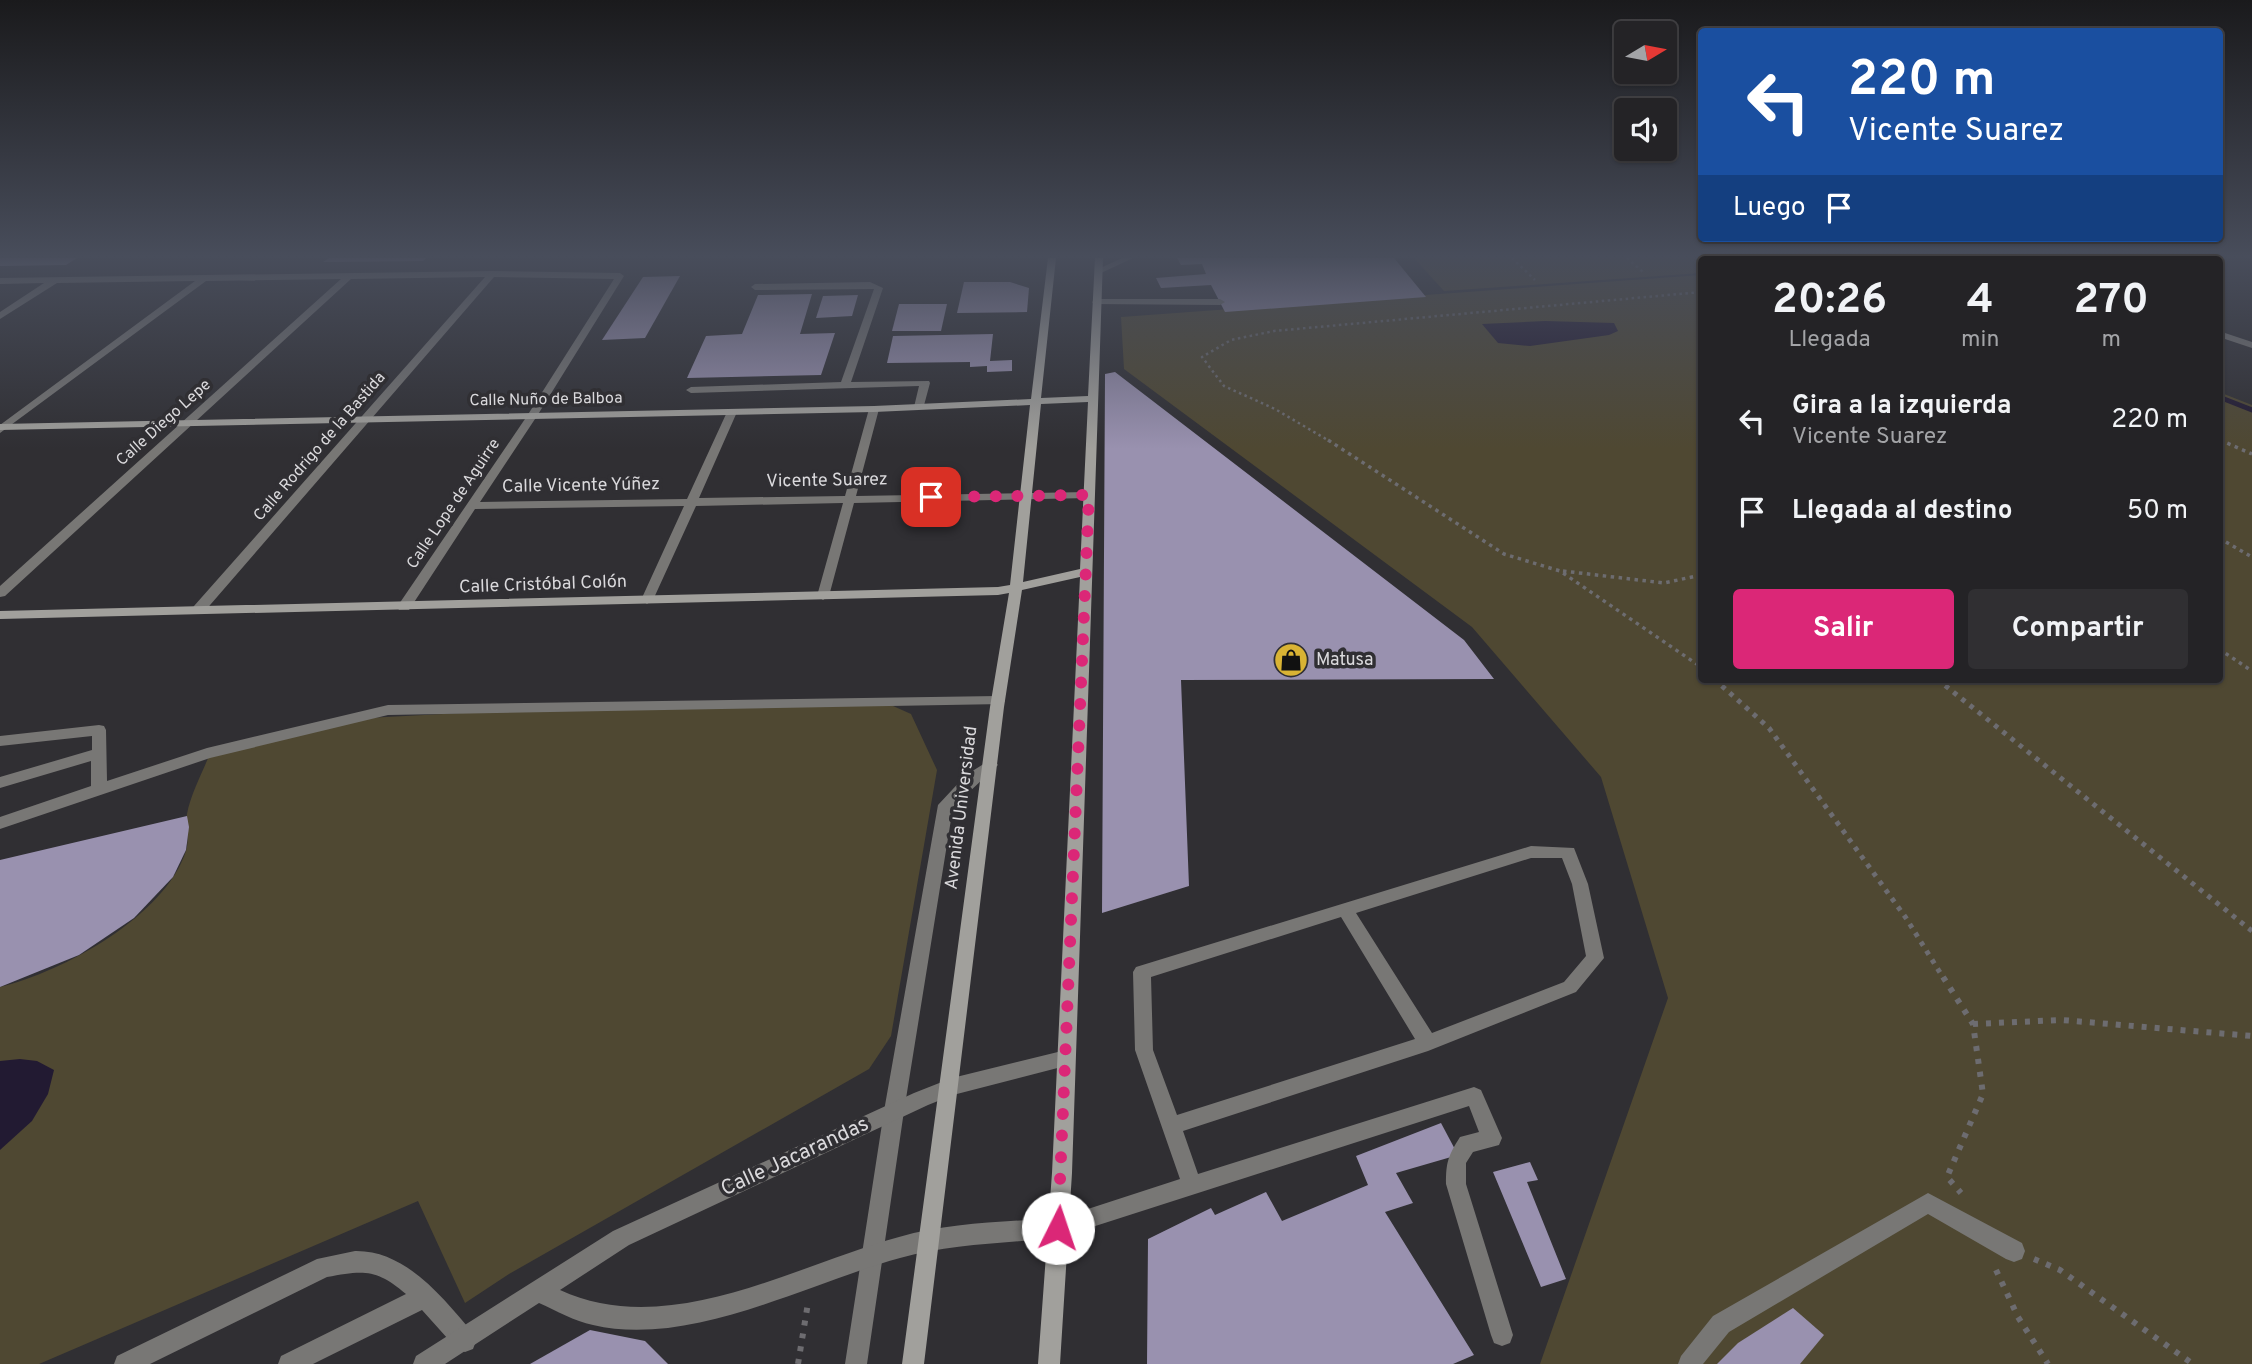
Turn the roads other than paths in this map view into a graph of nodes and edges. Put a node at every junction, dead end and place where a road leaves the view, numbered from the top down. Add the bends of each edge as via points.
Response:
1 (145, 322) edge
2 (299, 322) edge
3 (450, 322) edge
4 (591, 322) edge
5 (867, 322) edge
6 (1044, 322) edge
7 (1096, 322) edge
8 (2223, 335) edge
9 (2252, 345) edge
10 (845, 386) junction
11 (691, 390) dead end
12 (1093, 399) junction
13 (1035, 402) junction
14 (919, 407) junction
15 (874, 409) junction
16 (732, 412) junction
17 (532, 416) junction
18 (365, 419) junction
19 (187, 423) junction
20 (1, 428) edge
21 (1089, 495) junction
22 (1023, 496) junction
23 (850, 498) junction
24 (692, 502) junction
25 (471, 506) junction
26 (1086, 572) junction
27 (1015, 588) junction
28 (0, 593) edge
29 (823, 596) junction
30 (648, 600) junction
31 (404, 607) junction
32 (199, 609) junction
33 (0, 615) edge
34 (998, 701) junction
35 (0, 741) edge
36 (99, 753) junction
37 (990, 765) junction
38 (0, 783) edge
39 (99, 789) junction
40 (0, 823) edge
41 (1345, 909) junction
42 (1428, 1043) junction
43 (1066, 1058) junction
44 (952, 1087) junction
45 (894, 1111) junction
46 (1171, 1126) junction
47 (1192, 1185) junction
48 (1058, 1228) junction
49 (931, 1239) junction
50 (2014, 1251) road end
51 (873, 1255) junction
52 (539, 1292) junction
53 (424, 1297) junction
54 (1502, 1335) dead end
55 (465, 1341) junction
56 (125, 1364) edge
57 (289, 1364) edge
58 (424, 1364) edge
59 (856, 1364) edge
60 (913, 1364) edge
61 (1049, 1364) edge
62 (1689, 1364) edge

1 - 20 street
2 - 19 street, Calle Diego Lepe
3 - 18 street, Calle Rodrigo de la Bastida
4 - 17 street, Calle Lope de Aguirre
5 - 10 street
6 - 13 main road, Avenida Universidad
7 - 12 main road
8 - 9 street
10 - 11 street
10 - 14 street via 925,383
12 - 13 main road, Calle Nuño de Balboa
12 - 21 main road
13 - 14 main road, Calle Nuño de Balboa
13 - 22 main road, Avenida Universidad
14 - 15 main road, Calle Nuño de Balboa
15 - 16 main road, Calle Nuño de Balboa
15 - 23 street
16 - 17 main road, Calle Nuño de Balboa
16 - 24 street
17 - 18 main road, Calle Nuño de Balboa
17 - 25 street, Calle Lope de Aguirre
18 - 19 main road, Calle Nuño de Balboa
18 - 32 street, Calle Rodrigo de la Bastida
19 - 20 main road, Calle Nuño de Balboa
19 - 28 street, Calle Diego Lepe
21 - 22 street, Vicente Suarez
21 - 26 main road
22 - 23 street, Vicente Suarez
22 - 27 main road, Avenida Universidad
23 - 24 street, Vicente Suarez
23 - 29 street
24 - 25 street, Calle Vicente Yúñez
24 - 30 street
25 - 31 street, Calle Lope de Aguirre
26 - 27 main road, Calle Cristóbal Colón
26 - 43 main road
27 - 29 main road, Calle Cristóbal Colón
27 - 34 main road, Avenida Universidad
29 - 30 main road, Calle Cristóbal Colón
30 - 31 main road, Calle Cristóbal Colón
31 - 32 main road, Calle Cristóbal Colón
32 - 33 main road, Calle Cristóbal Colón
34 - 37 main road, Avenida Universidad
34 - 39 street via 399,709 207,753
35 - 36 street via 99,730
36 - 38 street
36 - 39 street
37 - 44 main road, Avenida Universidad
37 - 45 street via 946,804
39 - 40 street
41 - 42 street
41 - 42 street via 1531,852 1568,852 1580,884 1595,958 1570,987
41 - 46 street via 1142,972 1144,1050
42 - 46 street
43 - 44 street, Calle Jacarandas
43 - 48 main road
44 - 45 street, Calle Jacarandas
44 - 49 main road, Avenida Universidad
45 - 51 street
45 - 52 street, Calle Jacarandas via 621,1238
46 - 47 street
47 - 48 street
47 - 54 street via 1474,1096 1492,1138 1467,1144 1456,1161 1456,1184
48 - 49 street
48 - 61 main road
49 - 51 street
49 - 60 main road, Avenida Universidad
50 - 62 street via 1928,1203 1721,1324
51 - 52 street via 748,1301 663,1317 596,1315
51 - 59 street
52 - 55 street, Calle Jacarandas
53 - 55 street
53 - 56 street via 385,1266 353,1261 325,1267
53 - 57 street
55 - 58 street, Calle Jacarandas

